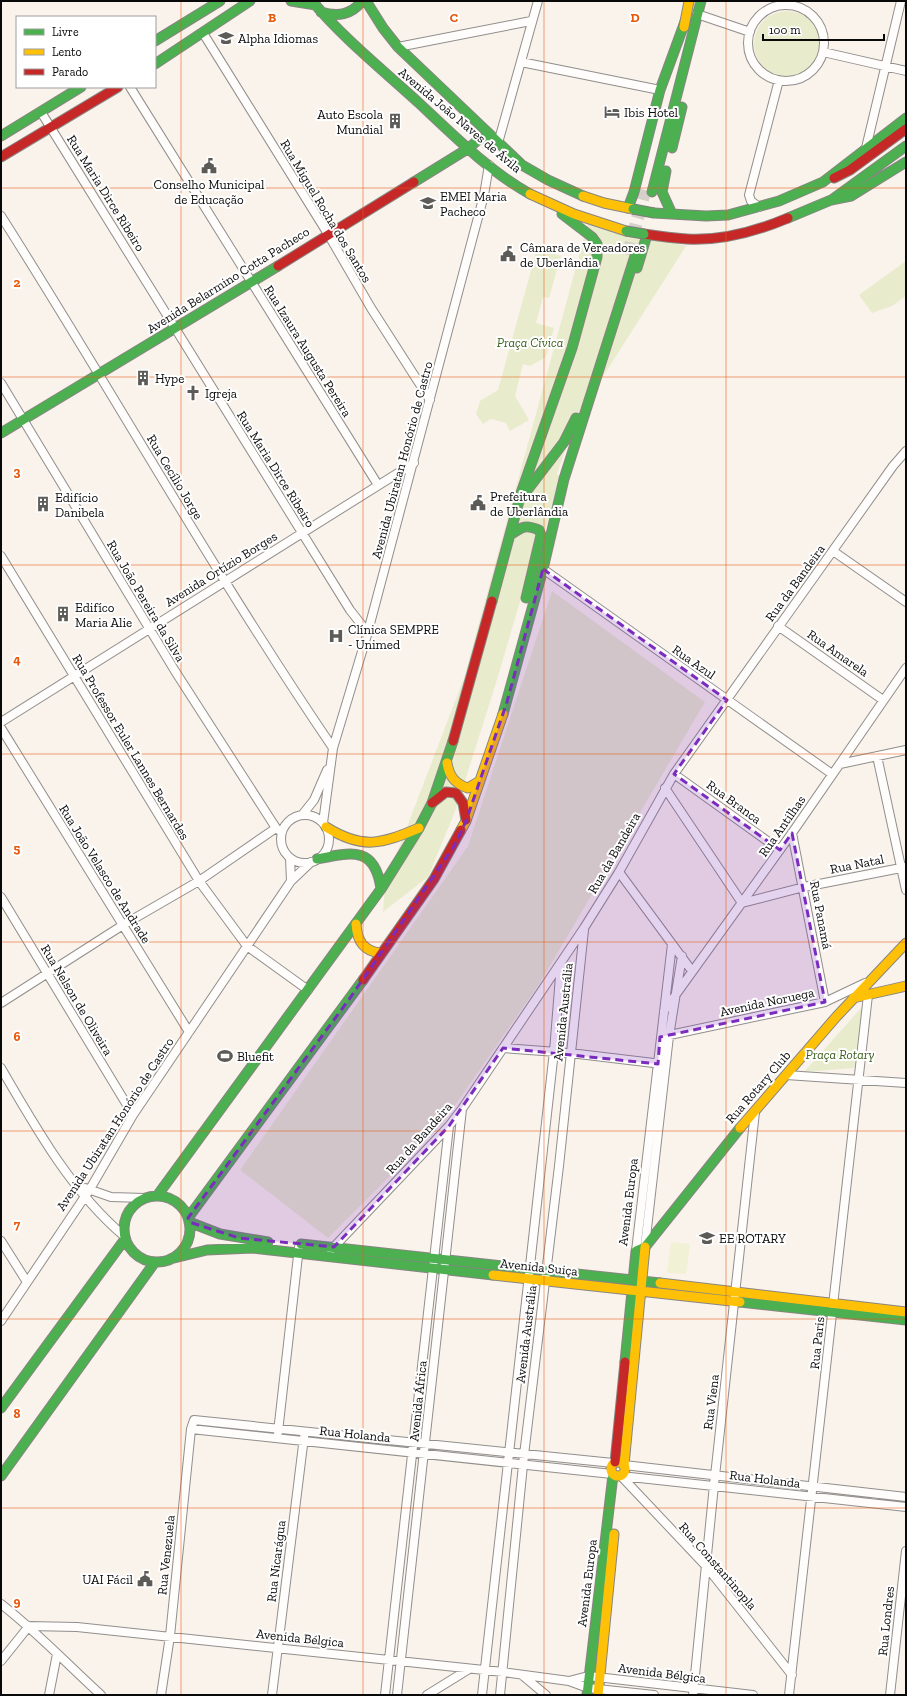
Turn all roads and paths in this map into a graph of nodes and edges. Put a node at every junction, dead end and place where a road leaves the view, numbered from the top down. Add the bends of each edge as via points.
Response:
1 (220, 1) edge
2 (250, 1) edge
3 (291, 1) edge
4 (362, 1) edge
5 (366, 1) edge
6 (538, 1) edge
7 (689, 1) edge
8 (701, 1) edge
9 (902, 1) edge
10 (798, 4) edge
11 (316, 6) edge
12 (697, 14) junction
13 (686, 19) junction
14 (532, 21) junction
15 (694, 25) junction
16 (750, 32) junction
17 (203, 33) junction
18 (156, 40) edge
19 (398, 47) junction
20 (823, 52) junction
21 (521, 62) junction
22 (156, 63) edge
23 (886, 66) junction
24 (906, 71) edge
25 (779, 80) junction
26 (79, 88) edge
27 (116, 88) edge
28 (131, 88) edge
29 (660, 90) junction
30 (41, 112) junction
31 (906, 118) edge
32 (51, 128) junction
33 (906, 129) edge
34 (1, 136) edge
35 (496, 140) junction
36 (906, 146) edge
37 (468, 148) junction
38 (866, 150) junction
39 (1, 157) edge
40 (906, 162) edge
41 (489, 165) junction
42 (824, 182) junction
43 (831, 200) junction
44 (554, 206) junction
45 (760, 207) junction
46 (630, 209) junction
47 (672, 214) junction
48 (1, 216) edge
49 (328, 234) junction
50 (645, 234) junction
51 (251, 282) junction
52 (176, 329) junction
53 (100, 374) junction
54 (1, 383) edge
55 (430, 400) junction
56 (23, 419) junction
57 (1, 433) edge
58 (906, 451) edge
59 (414, 463) junction
60 (378, 485) junction
61 (519, 501) junction
62 (552, 524) junction
63 (301, 533) junction
64 (510, 535) junction
65 (833, 551) junction
66 (1, 556) edge
67 (543, 569) junction
68 (225, 580) junction
69 (906, 602) edge
70 (778, 626) junction
71 (149, 628) junction
72 (368, 633) junction
73 (522, 638) junction
74 (906, 668) edge
75 (74, 675) junction
76 (727, 700) junction
77 (883, 700) junction
78 (1, 722) edge
79 (1, 728) edge
80 (333, 748) junction
81 (906, 750) edge
82 (876, 756) junction
83 (331, 760) junction
84 (447, 763) junction
85 (840, 764) junction
86 (674, 774) junction
87 (832, 774) junction
88 (480, 781) junction
89 (665, 788) junction
90 (432, 803) junction
91 (302, 815) junction
92 (466, 821) junction
93 (324, 825) junction
94 (419, 828) junction
95 (279, 830) junction
96 (792, 833) junction
97 (780, 850) junction
98 (290, 858) junction
99 (314, 861) junction
100 (904, 868) edge
101 (619, 872) junction
102 (199, 881) junction
103 (291, 881) junction
104 (804, 887) junction
105 (381, 889) junction
106 (906, 890) edge
107 (1, 898) edge
108 (742, 903) junction
109 (356, 924) junction
110 (123, 925) junction
111 (584, 928) junction
112 (672, 944) junction
113 (906, 944) edge
114 (247, 946) junction
115 (380, 953) junction
116 (682, 956) junction
117 (562, 962) junction
118 (692, 971) junction
119 (46, 973) junction
120 (868, 982) junction
121 (906, 986) edge
122 (308, 990) junction
123 (868, 995) junction
124 (675, 996) junction
125 (854, 998) junction
126 (825, 1002) junction
127 (1, 1003) edge
128 (664, 1011) junction
129 (189, 1032) junction
130 (664, 1036) junction
131 (504, 1048) junction
132 (554, 1051) junction
133 (570, 1053) junction
134 (661, 1064) junction
135 (1, 1068) edge
136 (786, 1075) junction
137 (860, 1079) junction
138 (906, 1083) edge
139 (462, 1109) junction
140 (755, 1112) junction
141 (133, 1114) junction
142 (449, 1126) junction
143 (75, 1184) junction
144 (90, 1189) junction
145 (157, 1196) junction
146 (84, 1197) junction
147 (145, 1198) junction
148 (188, 1220) junction
149 (125, 1237) junction
150 (1, 1241) edge
151 (334, 1247) junction
152 (645, 1247) junction
153 (299, 1248) junction
154 (636, 1251) junction
155 (327, 1254) junction
156 (170, 1259) junction
157 (155, 1262) junction
158 (434, 1264) junction
159 (445, 1264) junction
160 (529, 1270) junction
161 (544, 1276) junction
162 (528, 1279) junction
163 (637, 1280) junction
164 (27, 1282) junction
165 (636, 1291) junction
166 (735, 1297) junction
167 (833, 1308) junction
168 (906, 1312) edge
169 (906, 1320) edge
170 (1, 1321) edge
171 (427, 1324) junction
172 (438, 1324) junction
173 (1, 1408) edge
174 (514, 1408) junction
175 (529, 1408) junction
176 (195, 1419) joint
177 (278, 1428) junction
178 (191, 1429) junction
179 (304, 1430) junction
180 (278, 1438) junction
181 (303, 1440) junction
182 (414, 1443) junction
183 (425, 1444) junction
184 (413, 1453) junction
185 (425, 1453) junction
186 (509, 1453) junction
187 (524, 1455) junction
188 (508, 1462) junction
189 (523, 1464) junction
190 (619, 1464) junction
191 (617, 1475) junction
192 (715, 1475) junction
193 (1, 1476) edge
194 (714, 1485) junction
195 (813, 1487) junction
196 (812, 1497) junction
197 (906, 1497) edge
198 (906, 1507) edge
199 (906, 1551) edge
200 (706, 1566) junction
201 (1, 1604) edge
202 (29, 1626) junction
203 (170, 1636) junction
204 (277, 1648) junction
205 (57, 1654) junction
206 (389, 1659) junction
207 (1, 1661) edge
208 (401, 1661) junction
209 (468, 1669) junction
210 (485, 1670) junction
211 (503, 1672) junction
212 (522, 1675) junction
213 (792, 1675) junction
214 (588, 1676) junction
215 (600, 1677) junction
216 (568, 1681) junction
217 (587, 1691) edge
218 (599, 1692) edge
219 (693, 1692) edge
220 (49, 1695) edge
221 (101, 1695) edge
222 (161, 1695) edge
223 (272, 1695) edge
224 (385, 1695) edge
225 (397, 1695) edge
226 (427, 1695) edge
227 (482, 1695) edge
228 (500, 1695) edge
229 (546, 1695) edge
230 (654, 1695) edge
231 (753, 1695) edge
232 (789, 1695) edge
233 (890, 1695) edge

1 - 18 main road
2 - 17 main road
3 - 11 main road
4 - 11 main road via 347,15 333,16
5 - 19 main road, Avenida João Naves de Ávila
6 - 14 street
7 - 13 main road
8 - 12 main road
9 - 23 street
10 - 16 street via 782,5 765,12 753,24
10 - 20 street via 818,23 824,38
11 - 37 main road, Avenida João Naves de Ávila via 363,55
12 - 15 main road
12 - 16 street
13 - 15 main road via 649,191
13 - 29 main road
14 - 19 street
14 - 21 street
15 - 47 main road via 678,125 662,184 664,199
16 - 25 street via 750,56 759,70
17 - 22 main road
17 - 49 street, Rua Miguel Rocha dos Santos
19 - 35 main road, Avenida João Naves de Ávila
20 - 23 street
20 - 25 street via 810,73 798,79
21 - 29 street
21 - 35 street
23 - 24 street
23 - 38 street
25 - 45 street via 749,195 751,201
26 - 30 main road
27 - 32 main road
28 - 51 street, Rua Izaura Augusta Pereira
29 - 46 main road
30 - 32 street, Rua Maria Dirce Ribeiro
30 - 34 main road
31 - 38 main road, Avenida João Naves de Ávila
32 - 39 main road
32 - 52 street, Rua Maria Dirce Ribeiro
33 - 42 main road, Avenida João Naves de Ávila via 850,170
35 - 37 main road, Avenida Belarmino Cotta Pacheco via 480,139
35 - 46 main road, Avenida João Naves de Ávila via 522,165 544,178 580,194
36 - 43 main road, Avenida João Naves de Ávila
37 - 41 main road, Avenida João Naves de Ávila
37 - 49 main road, Avenida Belarmino Cotta Pacheco
38 - 42 main road, Avenida João Naves de Ávila
40 - 43 main road, Avenida João Naves de Ávila via 851,196
41 - 44 main road, Avenida João Naves de Ávila via 526,191
41 - 55 street, Avenida Ubiratan Honório de Castro via 484,195
42 - 45 main road, Avenida João Naves de Ávila
43 - 50 main road, Avenida João Naves de Ávila via 770,226 717,238 687,239
44 - 50 main road, Avenida João Naves de Ávila, bridge via 596,222
44 - 61 main road via 592,237 597,244 597,257 572,348
45 - 47 main road, Avenida João Naves de Ávila via 728,215
46 - 47 main road, Avenida João Naves de Ávila, bridge
48 - 53 street, Rua Cecílio Jorge
49 - 51 main road, Avenida Belarmino Cotta Pacheco
49 - 55 street, Rua Miguel Rocha dos Santos via 371,308
50 - 62 main road via 584,441
51 - 52 main road, Avenida Belarmino Cotta Pacheco
51 - 60 street, Rua Izaura Augusta Pereira
52 - 53 main road, Avenida Belarmino Cotta Pacheco
52 - 63 street, Rua Maria Dirce Ribeiro
53 - 56 main road, Avenida Belarmino Cotta Pacheco
53 - 68 street, Rua Cecílio Jorge
54 - 56 street, Rua João Pereira da Silva
55 - 59 street, Avenida Ubiratan Honório de Castro
56 - 57 main road, Avenida Belarmino Cotta Pacheco
56 - 71 street, Rua João Pereira da Silva
58 - 65 street, Rua da Bandeira via 892,466
59 - 60 street, Avenida Ortízio Borges
59 - 72 street, Avenida Ubiratan Honório de Castro
60 - 63 street, Avenida Ortízio Borges
61 - 62 main road via 564,442 576,418 632,256
61 - 64 main road
62 - 67 main road
63 - 68 street, Avenida Ortízio Borges
63 - 72 street, Rua Maria Dirce Ribeiro via 350,610
64 - 73 main road via 520,528 529,526 539,530 541,535 522,614
64 - 84 main road
65 - 69 street
65 - 70 street, Rua da Bandeira
66 - 75 street, Rua Professor Euler Lannes Bernardes
67 - 73 main road
67 - 76 street, Rua Azul
68 - 71 street, Avenida Ortízio Borges
68 - 80 street, Rua Cecílio Jorge via 282,673
70 - 76 street, Rua da Bandeira
70 - 77 street, Rua Amarela
71 - 75 street, Avenida Ortízio Borges
71 - 95 street, Rua João Pereira da Silva
72 - 80 street, Avenida Ubiratan Honório de Castro
73 - 88 main road via 507,702
74 - 77 street, Rua Antilhas
75 - 78 street, Avenida Ortízio Borges
75 - 102 street, Rua Professor Euler Lannes Bernardes
76 - 86 street, Rua da Bandeira
76 - 87 street, Rua Azul
77 - 85 street, Rua Antilhas
79 - 110 street, Rua João Velasco de Andrade
80 - 83 street, Avenida Ubiratan Honório de Castro
81 - 82 street
82 - 85 street
82 - 100 street
83 - 91 street, Avenida Ubiratan Honório de Castro via 321,788
83 - 93 street, Avenida Ubiratan Honório de Castro
84 - 88 main road via 452,779 461,786 468,788
84 - 90 main road
85 - 87 street, Rua Antilhas
86 - 89 street, Rua da Bandeira
86 - 97 street, Rua Branca
87 - 96 street, Rua Antilhas
88 - 92 main road
89 - 101 street, Rua da Bandeira
89 - 108 street
90 - 92 main road via 441,794 455,792 463,800
90 - 94 main road
91 - 93 street via 316,817
91 - 95 street via 289,820
92 - 115 main road via 434,879
93 - 94 main road via 346,838 361,842 382,840
93 - 99 street via 328,834 327,848
94 - 105 main road
95 - 98 street via 282,846
95 - 102 street
96 - 97 street, Rua Antilhas
96 - 104 street, Rua Panamá
97 - 108 street, Rua Antilhas
98 - 99 street via 296,861
98 - 103 street
99 - 103 street, Avenida Ubiratan Honório de Castro
99 - 105 main road via 352,854 369,859 377,865
100 - 104 street, Rua Natal
100 - 106 street
101 - 111 street, Rua da Bandeira
101 - 112 street
102 - 110 street
102 - 114 street, Rua Professor Euler Lannes Bernardes
103 - 114 street, Avenida Ubiratan Honório de Castro
104 - 108 street, Rua Natal
104 - 126 street, Rua Panamá
105 - 109 main road
107 - 119 street, Rua Nelson de Oliveira
108 - 118 street, Rua Antilhas
109 - 115 main road via 356,934 360,943 372,953
109 - 122 main road
110 - 119 street
110 - 129 street, Rua João Velasco de Andrade
111 - 117 street, Rua da Bandeira
111 - 133 street, Avenida Austrália
112 - 116 street
112 - 128 street, Avenida Europa
113 - 120 main road, Rua Rotary Club
114 - 122 street, Rua Professor Euler Lannes Bernardes
114 - 129 street, Avenida Ubiratan Honório de Castro
115 - 148 main road
116 - 118 street
116 - 124 street, Avenida Europa
117 - 131 street, Rua da Bandeira
117 - 132 street, Avenida Austrália
118 - 124 street, Rua Antilhas
119 - 127 street
119 - 141 street, Rua Nelson de Oliveira
120 - 125 main road, Rua Rotary Club
120 - 126 street, Avenida Noruega
121 - 123 main road
122 - 145 main road
123 - 125 main road
123 - 137 street, Rua Paris
124 - 128 street, Rua Antilhas
124 - 130 street, Avenida Europa
125 - 126 street
125 - 136 main road, Rua Rotary Club
126 - 130 street, Avenida Noruega
128 - 130 street, Avenida Europa
129 - 141 street, Avenida Ubiratan Honório de Castro
130 - 134 street, Avenida Europa
131 - 132 street
131 - 139 street, Rua da Bandeira
132 - 133 street
132 - 160 street, Avenida Austrália
133 - 134 street
133 - 161 street, Avenida Austrália via 559,1166
134 - 152 street, Avenida Europa
134 - 154 street, Avenida Europa
135 - 143 street
136 - 137 street
136 - 140 main road, Rua Rotary Club
137 - 138 street
137 - 167 street, Rua Paris
139 - 142 street, Rua da Bandeira
139 - 159 street, Avenida África
140 - 152 main road, Rua Rotary Club via 686,1192
140 - 166 street, Rua Viena
141 - 144 street, Avenida Ubiratan Honório de Castro
142 - 151 street, Rua da Bandeira
142 - 158 street, Avenida África
143 - 144 street
143 - 146 street
144 - 146 street, Avenida Ubiratan Honório de Castro
144 - 147 street via 111,1197
145 - 147 main road
145 - 148 main road via 176,1202
146 - 149 street
146 - 164 street, Avenida Ubiratan Honório de Castro
147 - 149 main road via 126,1216
148 - 153 main road, Avenida Suiça via 220,1234
148 - 156 main road via 189,1235 184,1248
149 - 157 main road via 128,1246 140,1258
149 - 173 main road
150 - 164 street
151 - 153 main road, Avenida Suiça
151 - 155 street, Rua da Bandeira
151 - 158 main road, Avenida Suiça
152 - 154 main road, Rua Rotary Club
152 - 163 main road, Avenida Europa
153 - 155 main road, Avenida Suiça
153 - 156 main road, Avenida Suiça via 233,1248
153 - 177 street
154 - 163 main road, Avenida Europa
155 - 158 main road, Avenida Suiça
156 - 157 main road
157 - 193 main road
158 - 159 main road, Avenida Suiça
158 - 171 street, Avenida África
159 - 160 main road, Avenida Suiça
159 - 162 main road, Avenida Suiça
159 - 172 street, Avenida África
160 - 161 main road, Avenida Suiça
160 - 162 street, Avenida Austrália
161 - 162 main road, Avenida Suiça
161 - 163 main road, Avenida Suiça
161 - 165 main road, Avenida Suiça
161 - 175 street, Avenida Austrália
162 - 174 street, Avenida Austrália
163 - 165 main road, Avenida Europa
163 - 166 main road, Avenida Suiça
164 - 170 street, Avenida Ubiratan Honório de Castro
165 - 166 main road, Avenida Suiça
165 - 190 main road, Avenida Europa
166 - 167 main road, Avenida Suiça
166 - 192 street, Rua Viena
167 - 168 main road, Avenida Suiça
167 - 169 main road, Avenida Suiça
167 - 195 street, Rua Paris
171 - 172 street
171 - 182 street, Avenida África
172 - 183 street, Avenida África
174 - 175 street
174 - 186 street, Avenida Austrália
175 - 187 street, Avenida Austrália
176 - 177 street, Rua Holanda
176 - 178 street, Rua Venezuela
177 - 179 street, Rua Holanda
177 - 180 street
178 - 180 street, Rua Holanda
178 - 203 street, Rua Venezuela
179 - 181 street, Rua Nicarágua
179 - 182 street, Rua Holanda
180 - 181 street, Rua Holanda
181 - 184 street, Rua Holanda
181 - 204 street, Rua Nicarágua
182 - 183 street, Rua Holanda
182 - 184 street, Avenida África
183 - 185 street, Avenida África
183 - 186 street, Rua Holanda
184 - 185 street, Rua Holanda
184 - 206 street, Avenida África
185 - 188 street, Rua Holanda
185 - 208 street, Avenida África
186 - 187 street, Rua Holanda
186 - 188 street, Avenida Austrália
187 - 189 street, Avenida Austrália
187 - 190 street, Rua Holanda
188 - 189 street, Rua Holanda
188 - 210 street, Avenida Austrália
189 - 191 street, Rua Holanda
189 - 211 street, Avenida Austrália
190 - 191 main road via 625,1471
190 - 191 main road via 611,1467
190 - 192 street, Rua Holanda
191 - 194 street, Rua Holanda
191 - 200 street, Rua Constantinopla
191 - 214 main road, Avenida Europa
191 - 215 main road, Avenida Europa
192 - 194 street, Rua Viena
192 - 195 street, Rua Holanda
194 - 196 street, Rua Holanda
194 - 200 street, Rua Viena
195 - 196 street, Rua Paris
195 - 197 street, Rua Holanda
196 - 198 street, Rua Holanda
196 - 213 street, Rua Paris
199 - 233 street, Rua Londres
200 - 213 street, Rua Constantinopla
200 - 219 street, Rua Viena
201 - 202 street
202 - 203 street, Avenida Bélgica via 76,1627
202 - 205 street
202 - 207 street
203 - 204 street, Avenida Bélgica
203 - 222 street, Rua Venezuela
204 - 206 street, Avenida Bélgica
204 - 223 street, Rua Nicarágua
205 - 220 street
205 - 221 street
206 - 208 street, Avenida Bélgica
206 - 224 street, Avenida África
208 - 209 street, Avenida Bélgica
208 - 225 street, Avenida África
209 - 210 street, Avenida Bélgica
209 - 226 street
210 - 211 street, Avenida Bélgica
210 - 227 street, Avenida Austrália
211 - 212 street, Avenida Bélgica
211 - 228 street, Avenida Austrália
212 - 216 street, Avenida Bélgica
212 - 229 street
213 - 232 street, Rua Paris
214 - 215 street, Avenida Bélgica
214 - 216 street, Avenida Bélgica
214 - 217 main road, Avenida Europa
215 - 218 main road, Avenida Europa
215 - 219 street, Avenida Bélgica
216 - 217 street, Avenida Bélgica
217 - 218 street, Avenida Bélgica
218 - 230 street, Avenida Bélgica
219 - 231 street, Avenida Bélgica

